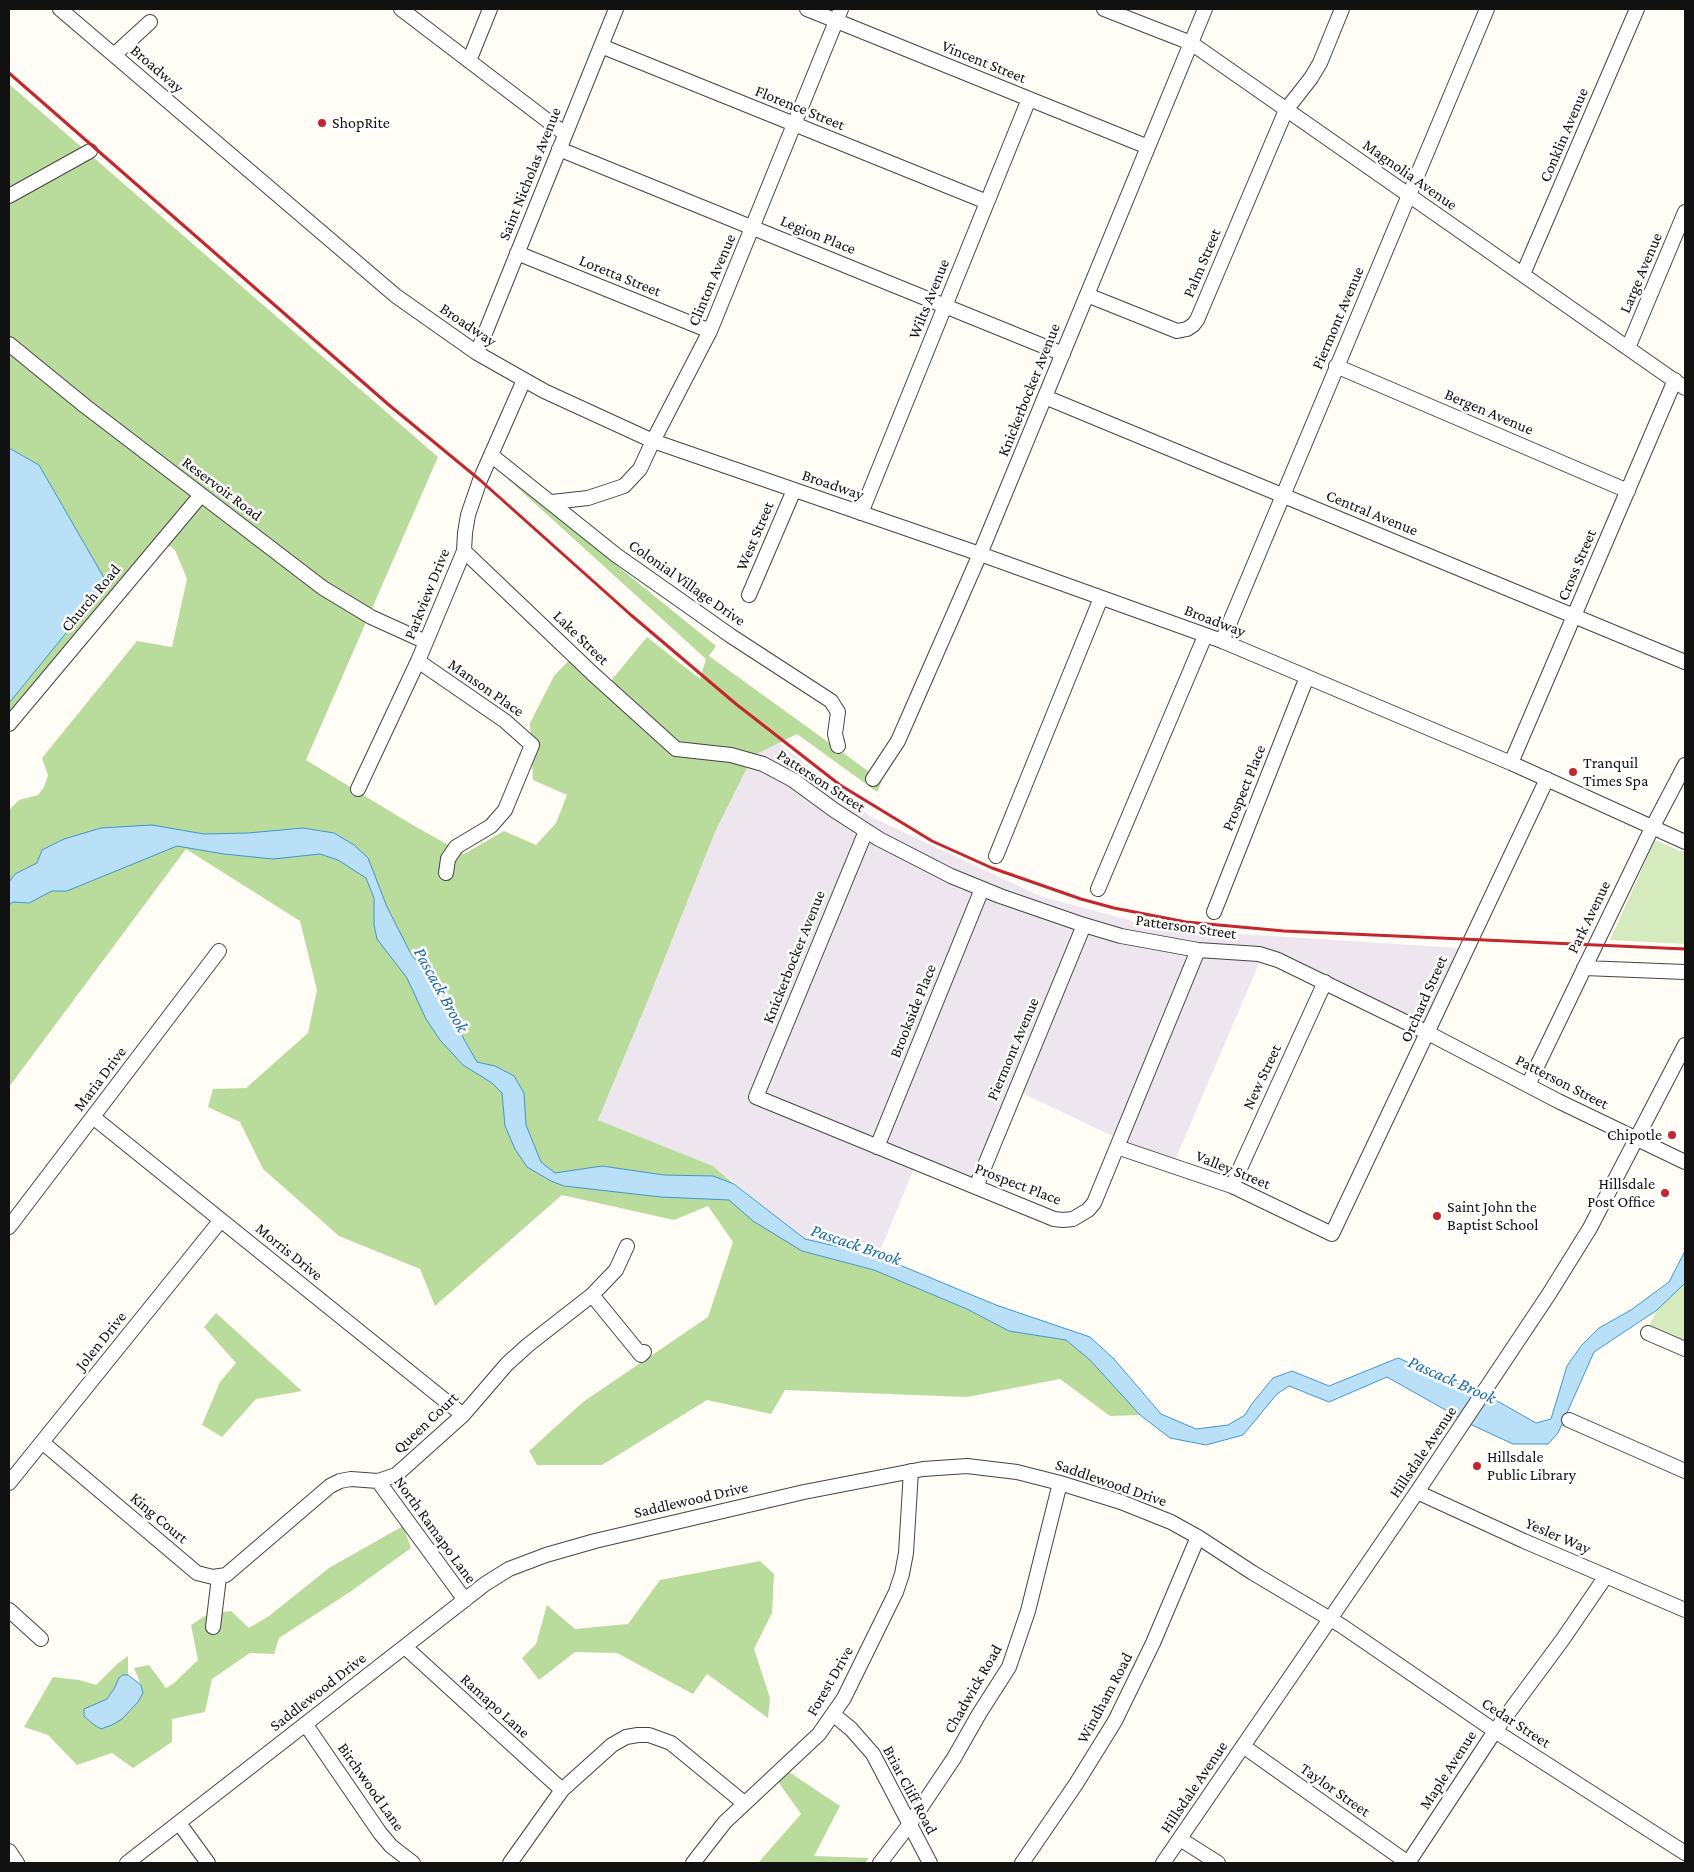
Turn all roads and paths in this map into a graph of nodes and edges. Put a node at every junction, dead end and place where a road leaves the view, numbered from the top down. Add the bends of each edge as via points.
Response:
1 (60, 9) edge
2 (401, 9) edge
3 (490, 9) edge
4 (616, 9) edge
5 (807, 9) edge
6 (1104, 9) edge
7 (1205, 9) edge
8 (1342, 9) edge
9 (1487, 9) edge
10 (1637, 9) edge
11 (839, 15) edge
12 (150, 22) dead end
13 (1191, 43) junction
14 (601, 46) junction
15 (114, 55) junction
16 (469, 60) junction
17 (1029, 99) junction
18 (1286, 110) junction
19 (794, 124) junction
20 (565, 134) junction
21 (1148, 147) junction
22 (559, 149) junction
23 (90, 150) dead end
24 (1408, 195) junction
25 (9, 196) edge
26 (987, 202) junction
27 (1685, 212) edge
28 (752, 228) junction
29 (517, 253) junction
30 (1523, 274) junction
31 (1087, 295) junction
32 (945, 306) junction
33 (710, 331) junction
34 (9, 344) edge
35 (1628, 348) junction
36 (477, 352) junction
37 (1063, 354) junction
38 (1336, 366) junction
39 (524, 380) junction
40 (1680, 384) edge
41 (1045, 397) junction
42 (653, 442) junction
43 (491, 455) junction
44 (794, 490) junction
45 (1628, 490) junction
46 (201, 495) junction
47 (1283, 496) junction
48 (552, 502) junction
49 (861, 513) junction
50 (464, 551) junction
51 (980, 554) junction
52 (749, 595) dead end
53 (1101, 598) junction
54 (1574, 615) junction
55 (1205, 636) junction
56 (1222, 641) junction
57 (426, 642) junction
58 (418, 661) junction
59 (1685, 662) edge
60 (1307, 677) junction
61 (9, 724) edge
62 (838, 746) dead end
63 (676, 749) joint
64 (1511, 763) junction
65 (1685, 765) edge
66 (872, 779) dead end
67 (1547, 779) junction
68 (358, 789) dead end
69 (1652, 828) junction
70 (866, 830) junction
71 (1685, 842) edge
72 (996, 856) dead end
73 (446, 872) dead end
74 (982, 889) junction
75 (1098, 889) dead end
76 (1214, 912) dead end
77 (1084, 925) junction
78 (1198, 950) junction
79 (219, 951) dead end
80 (1584, 968) junction
81 (1685, 972) edge
82 (1325, 982) junction
83 (1428, 1033) junction
84 (1685, 1045) edge
85 (1528, 1085) junction
86 (756, 1097) joint
87 (93, 1117) junction
88 (1637, 1138) junction
89 (876, 1146) junction
90 (1118, 1147) junction
91 (1685, 1162) edge
92 (1232, 1186) junction
93 (976, 1187) junction
94 (221, 1220) junction
95 (9, 1227) edge
96 (1332, 1234) joint
97 (627, 1246) dead end
98 (592, 1295) junction
99 (1648, 1333) dead end
100 (1685, 1349) edge
101 (644, 1352) dead end
102 (463, 1415) junction
103 (1569, 1420) dead end
104 (42, 1442) junction
105 (911, 1471) junction
106 (1685, 1471) edge
107 (378, 1481) junction
108 (1060, 1483) junction
109 (9, 1484) edge
110 (1417, 1492) junction
111 (1198, 1537) junction
112 (1606, 1576) junction
113 (219, 1577) junction
114 (465, 1600) junction
115 (9, 1610) edge
116 (1685, 1610) edge
117 (1330, 1619) junction
118 (213, 1627) dead end
119 (41, 1639) dead end
120 (405, 1647) junction
121 (834, 1715) junction
122 (306, 1725) junction
123 (1495, 1731) junction
124 (1243, 1746) junction
125 (562, 1790) junction
126 (744, 1803) junction
127 (179, 1823) junction
128 (909, 1826) junction
129 (1180, 1839) junction
130 (9, 1851) edge
131 (1685, 1853) edge
132 (16, 1863) edge
133 (127, 1863) edge
134 (208, 1863) edge
135 (413, 1863) edge
136 (510, 1863) edge
137 (693, 1863) edge
138 (880, 1863) edge
139 (930, 1863) edge
140 (1022, 1863) edge
141 (1163, 1863) edge
142 (1218, 1863) edge
143 (1408, 1863) edge

1 - 15 street, Broadway
2 - 16 street
3 - 16 street
4 - 14 street, Saint Nicholas Avenue
5 - 11 street, Vincent Street
6 - 13 street, Magnolia Avenue
7 - 13 street, Knickerbocker Avenue
8 - 18 street, Palm Street via 1320,63
9 - 24 street, Piermont Avenue
10 - 30 street, Conklin Avenue
11 - 17 street, Vincent Street
11 - 19 street, Clinton Avenue
12 - 15 street
13 - 18 street, Magnolia Avenue
13 - 21 street, Knickerbocker Avenue
14 - 19 street, Florence Street
14 - 20 street, Saint Nicholas Avenue
15 - 36 street, Broadway via 369,274
16 - 20 street
17 - 21 street, Vincent Street
17 - 26 street, Wilts Avenue
18 - 24 street, Magnolia Avenue
18 - 31 street, Palm Street via 1193,325 1176,331
19 - 26 street, Florence Street
19 - 28 street, Clinton Avenue
20 - 22 street, Saint Nicholas Avenue
21 - 31 street, Knickerbocker Avenue
22 - 28 street, Legion Place
22 - 29 street, Saint Nicholas Avenue
23 - 25 street
24 - 30 street, Magnolia Avenue
24 - 38 street, Piermont Avenue
26 - 32 street, Wilts Avenue
27 - 35 street, Large Avenue
28 - 32 street, Legion Place
28 - 33 street, Clinton Avenue
29 - 33 street, Loretta Street
29 - 36 street, Saint Nicholas Avenue
30 - 35 street, Magnolia Avenue
31 - 37 street, Knickerbocker Avenue
32 - 37 street, Legion Place
32 - 49 street, Wilts Avenue
33 - 42 street, Clinton Avenue
34 - 46 street, Reservoir Road
35 - 40 street, Magnolia Avenue
36 - 39 street, Broadway
37 - 41 street, Knickerbocker Avenue
38 - 45 street, Bergen Avenue
38 - 47 street, Piermont Avenue
39 - 42 street, Broadway
39 - 43 street, Parkview Drive
40 - 45 street, Cross Street
41 - 47 street, Central Avenue
41 - 51 street, Knickerbocker Avenue
42 - 44 street, Broadway
42 - 48 street, Clinton Avenue via 640,470 624,486 588,498
43 - 48 street, Colonial Village Drive
43 - 50 street, Parkview Drive via 468,515
44 - 49 street, Broadway
44 - 52 street, West Street
45 - 54 street, Cross Street
46 - 57 street, Reservoir Road via 340,599
46 - 61 street, Church Road
47 - 54 street, Central Avenue
47 - 56 street, Piermont Avenue
48 - 62 street, Colonial Village Drive via 616,555 831,701 838,712 835,734
49 - 51 street, Broadway
50 - 57 street, Parkview Drive
50 - 63 street, Lake Street
51 - 53 street, Broadway
51 - 66 street, Knickerbocker Avenue via 898,740
53 - 55 street, Broadway
53 - 72 street
54 - 59 street, Central Avenue
54 - 64 street, Cross Street
55 - 56 street, Broadway
55 - 75 street
56 - 60 street, Broadway
57 - 58 street, Parkview Drive
58 - 68 street, Parkview Drive
58 - 73 street, Manson Place via 505,721 532,745 505,810 491,826 456,847 448,859
60 - 64 street, Broadway
60 - 76 street, Prospect Place
63 - 70 street, Patterson Street via 763,764 794,780
64 - 67 street, Broadway
65 - 69 street, Park Avenue
67 - 69 street, Broadway
67 - 83 street, Orchard Street
69 - 71 street, Broadway
69 - 80 street, Park Avenue
70 - 74 street, Patterson Street via 914,858
70 - 86 street, Knickerbocker Avenue
74 - 77 street, Patterson Street
74 - 89 street, Brookside Place
77 - 78 street, Patterson Street
77 - 93 street, Piermont Avenue
78 - 82 street, Patterson Street via 1260,954
78 - 90 street, Prospect Place
79 - 87 street, Maria Drive
80 - 81 street
80 - 85 street, Park Avenue
82 - 83 street, Patterson Street
82 - 92 street, New Street
83 - 85 street, Patterson Street
83 - 96 street, Orchard Street
84 - 88 street, Hillsdale Avenue
85 - 88 street, Patterson Street
86 - 89 street, Prospect Place
87 - 94 street, Morris Drive
87 - 95 street, Maria Drive
88 - 91 street, Patterson Street
88 - 110 street, Hillsdale Avenue via 1585,1236
89 - 93 street, Prospect Place
90 - 92 street, Valley Street
90 - 93 street, Prospect Place via 1094,1203 1073,1219 1054,1219
92 - 96 street, Valley Street
94 - 102 street, Morris Drive
94 - 104 street, Jolen Drive
97 - 98 street, Queen Court via 616,1270
98 - 101 street via 640,1355
98 - 102 street, Queen Court via 521,1351
99 - 100 street
102 - 107 street, Queen Court via 396,1475
103 - 106 street
104 - 109 street, Jolen Drive
104 - 113 street, King Court via 198,1573
105 - 108 street, Saddlewood Drive via 944,1467 990,1468
105 - 114 street, Saddlewood Drive via 804,1492 546,1555 502,1573
105 - 121 street, Forest Drive via 906,1553 899,1583
107 - 113 street, Queen Court via 351,1479 330,1486 232,1571
107 - 114 street, North Ramapo Lane
108 - 111 street, Saddlewood Drive via 1121,1502
108 - 128 street, Chadwick Road via 1028,1611 1009,1667
110 - 112 street, Yesler Way
110 - 117 street, Hillsdale Avenue
111 - 117 street, Saddlewood Drive
111 - 140 street, Windham Road via 1153,1643 1115,1721
112 - 116 street, Yesler Way
112 - 123 street, Maple Avenue
113 - 118 street
114 - 120 street, Saddlewood Drive
115 - 119 street
117 - 123 street, Cedar Street
117 - 124 street, Hillsdale Avenue
120 - 122 street, Saddlewood Drive
120 - 125 street, Ramapo Lane
121 - 126 street, Forest Drive via 801,1752
121 - 128 street, Briar Cliff Road via 851,1728 873,1754
122 - 127 street, Saddlewood Drive
122 - 135 street, Birchwood Lane via 380,1834
123 - 131 street, Cedar Street
123 - 143 street, Maple Avenue
124 - 129 street, Hillsdale Avenue
124 - 143 street, Taylor Street
125 - 126 street via 615,1742 632,1736 650,1735 671,1743
125 - 136 street
126 - 137 street, Forest Drive via 709,1840
127 - 133 street, Saddlewood Drive
127 - 134 street
128 - 138 street, Chadwick Road
128 - 139 street, Briar Cliff Road
129 - 141 street, Hillsdale Avenue
129 - 142 street
130 - 132 street

